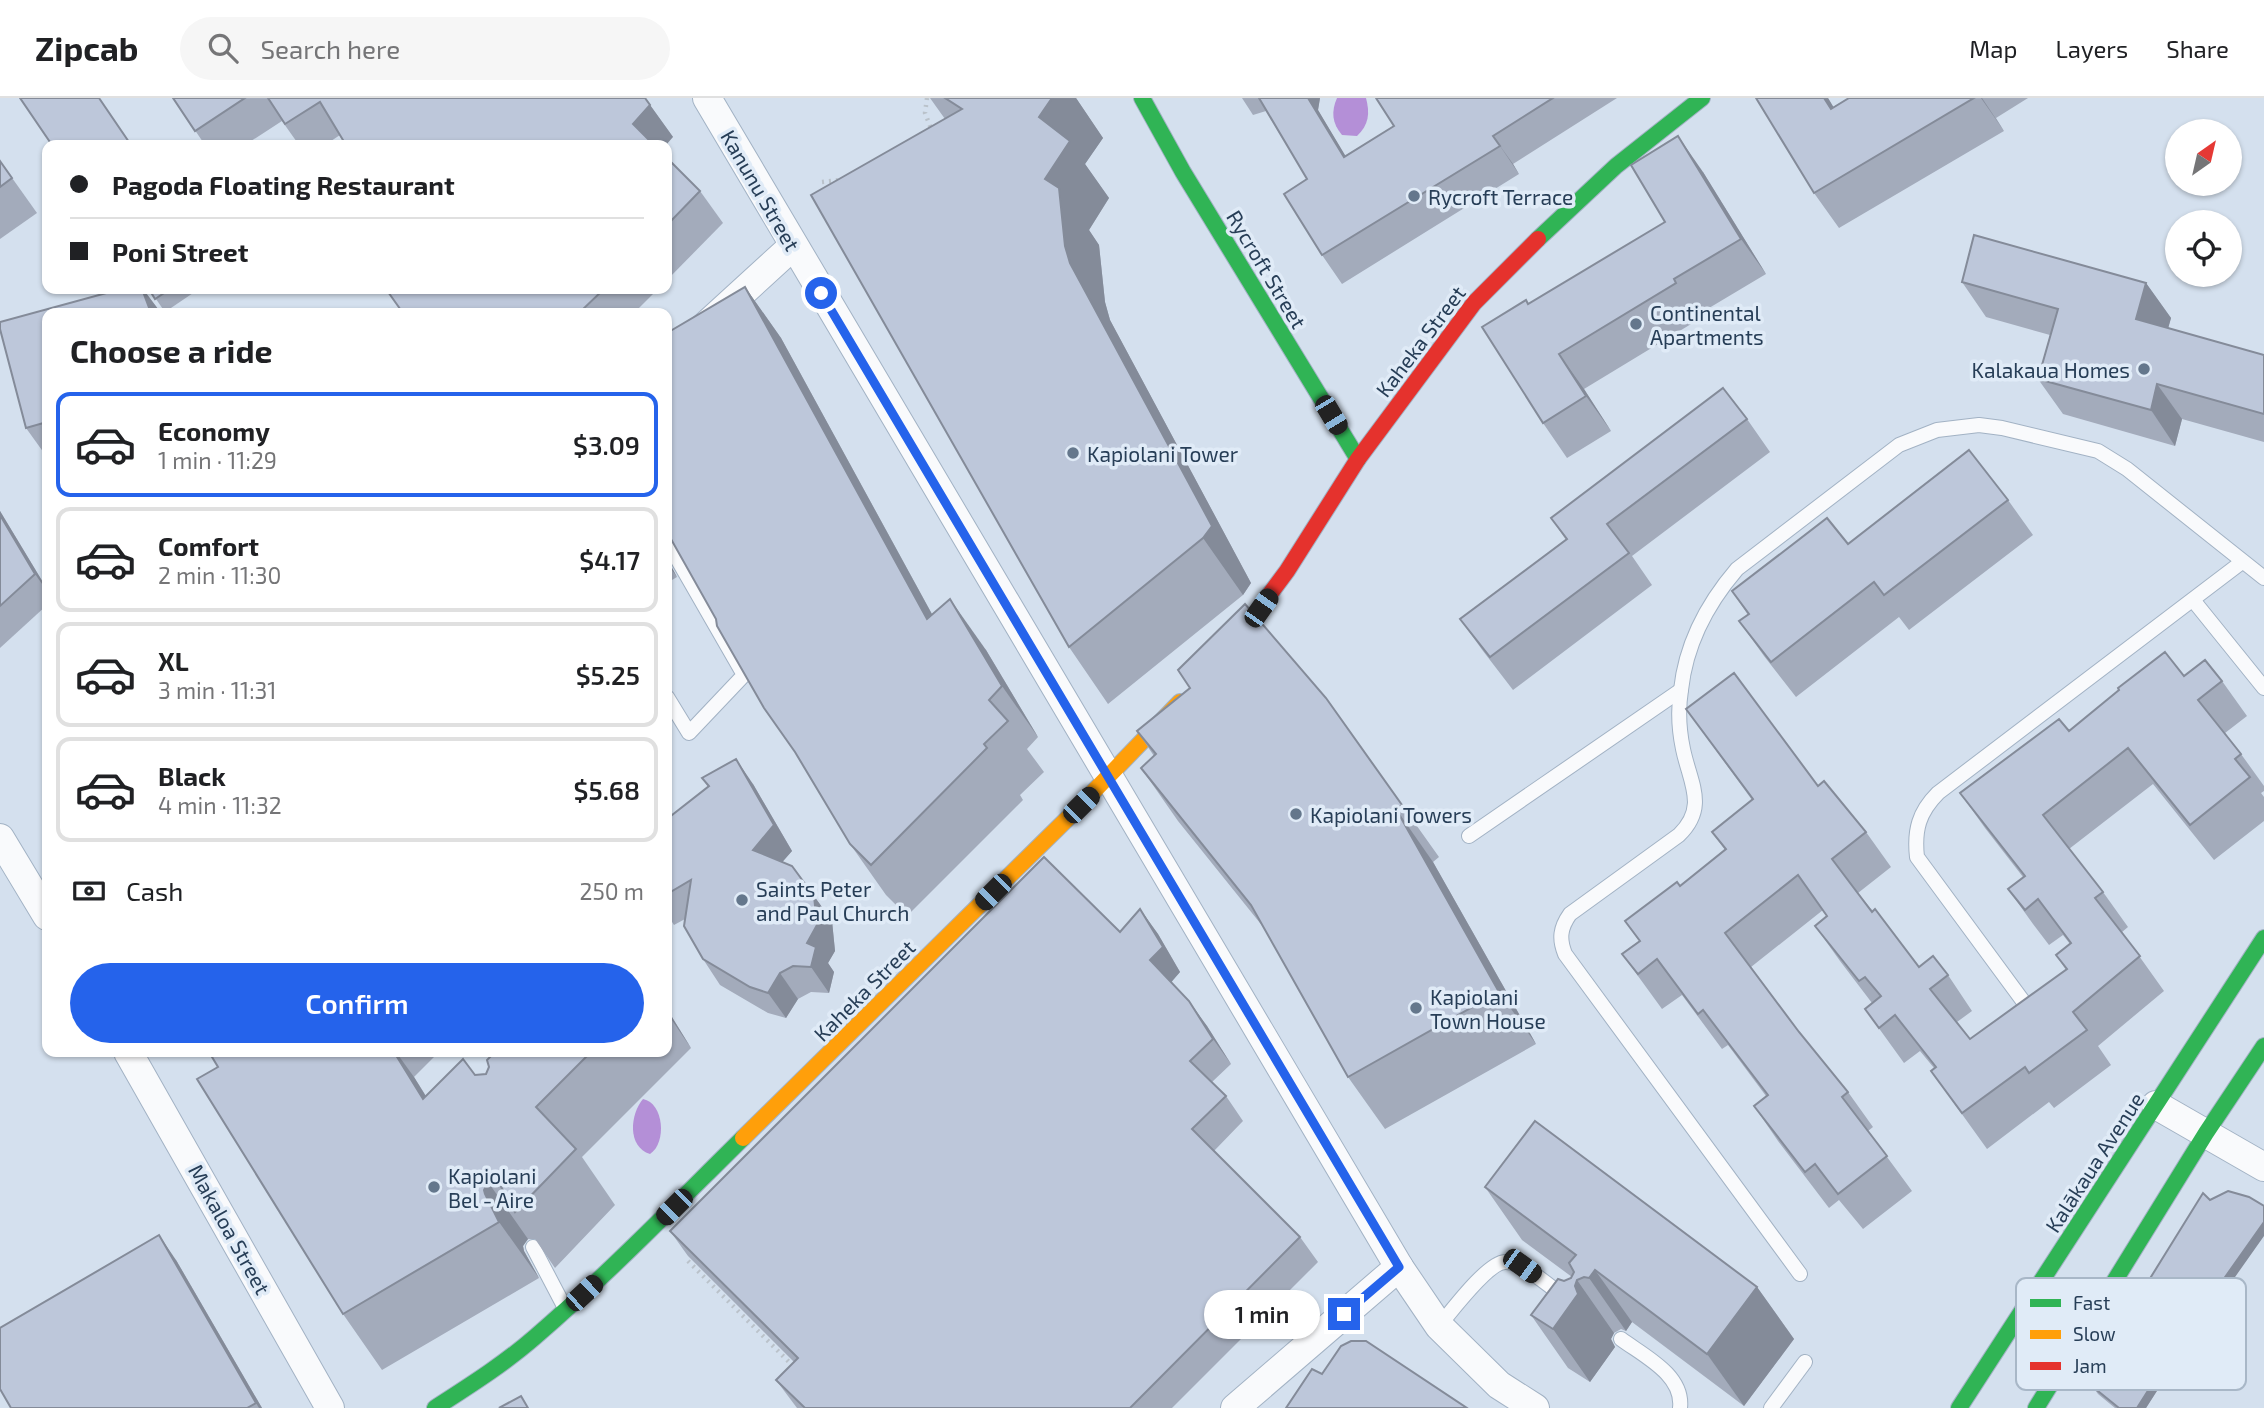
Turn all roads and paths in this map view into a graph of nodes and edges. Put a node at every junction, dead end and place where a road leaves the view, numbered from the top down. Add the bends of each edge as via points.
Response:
1 (707, 98) edge
2 (927, 98) edge
3 (1142, 98) edge
4 (1702, 98) edge
5 (935, 140) edge
6 (847, 180) edge
7 (822, 182) dead end
8 (793, 246) junction
9 (672, 356) edge
10 (1358, 460) junction
11 (672, 550) edge
12 (2242, 562) junction
13 (2264, 568) edge
14 (2264, 578) edge
15 (2193, 600) junction
16 (1217, 664) edge
17 (2264, 688) edge
18 (1681, 690) junction
19 (1190, 692) edge
20 (672, 705) edge
21 (1108, 778) junction
22 (1469, 836) dead end
23 (0, 838) edge
24 (42, 908) edge
25 (2264, 938) edge
26 (2036, 1018) edge
27 (2264, 1046) edge
28 (131, 1057) edge
29 (2156, 1105) junction
30 (2206, 1133) junction
31 (2264, 1167) edge
32 (533, 1247) edge
33 (688, 1261) edge
34 (1399, 1267) junction
35 (1800, 1274) dead end
36 (2044, 1278) edge
37 (2116, 1278) edge
38 (1578, 1307) edge
39 (565, 1310) junction
40 (2016, 1320) edge
41 (1439, 1326) junction
42 (1621, 1339) edge
43 (1805, 1362) dead end
44 (803, 1376) edge
45 (2047, 1390) edge
46 (330, 1408) edge
47 (435, 1408) edge
48 (1235, 1408) edge
49 (1535, 1408) edge
50 (1680, 1408) edge
51 (1771, 1408) edge
52 (1959, 1408) edge
53 (2036, 1408) edge

1 - 8 street, Kanunu Street
2 - 5 path via 925,113
3 - 10 street, Rycroft Street
4 - 10 street, Kaheka Street via 1616,166 1474,303
6 - 7 path
8 - 9 street
8 - 21 street, Kanunu Street
10 - 16 street, Kaheka Street via 1287,571
11 - 20 lane via 744,675 689,733
12 - 13 lane
12 - 14 lane
12 - 15 lane
12 - 18 lane via 2098,451 1979,425 1937,430 1899,445 1737,569 1704,613 1685,663
15 - 17 lane
15 - 26 lane via 1938,793 1920,817 1917,857
18 - 22 lane
18 - 35 lane via 1679,719 1696,800 1689,826 1570,914 1561,931 1561,943
19 - 21 street, Kaheka Street
21 - 34 street, Kanunu Street
21 - 39 street, Kaheka Street
23 - 24 street
25 - 29 street, Kalākaua Avenue
27 - 30 street
28 - 46 street, Makaloa Street
29 - 30 street
29 - 36 street, Kalākaua Avenue
30 - 31 street
30 - 37 street
32 - 39 lane
33 - 44 path
34 - 41 street, Kanunu Street
34 - 48 street
38 - 41 lane via 1522,1266 1504,1261 1489,1268
39 - 47 street, Kaheka Street via 511,1357
40 - 52 street, Kalākaua Avenue
41 - 49 street, Kanunu Street via 1499,1385
42 - 50 lane via 1672,1377 1682,1396
43 - 51 lane
45 - 53 street

